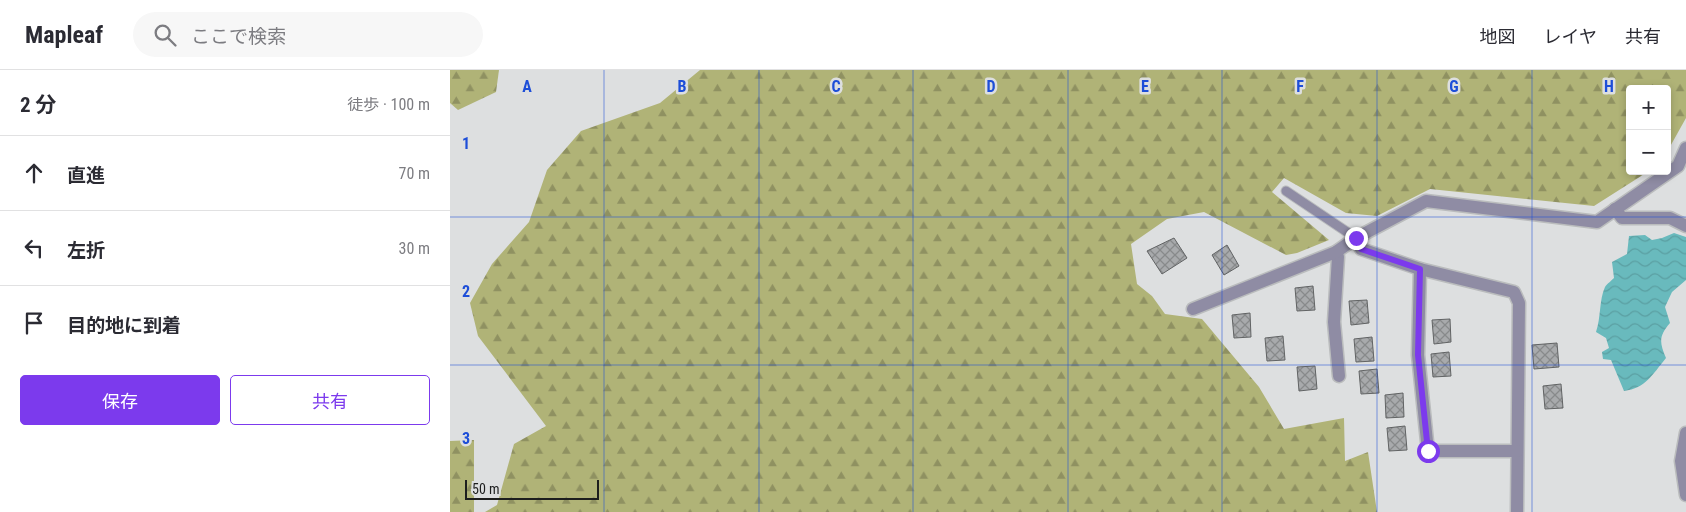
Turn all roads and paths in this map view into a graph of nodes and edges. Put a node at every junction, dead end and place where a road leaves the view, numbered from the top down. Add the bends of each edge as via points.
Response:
1 (1686, 148) edge
2 (1286, 192) dead end
3 (1616, 209) junction
4 (1686, 226) edge
5 (1356, 238) junction
6 (1336, 252) junction
7 (1420, 269) junction
8 (1193, 309) dead end
9 (1339, 376) dead end
10 (1686, 432) edge
11 (1517, 451) junction
12 (1686, 495) edge
13 (1517, 512) edge

1 - 3 street via 1678,166
2 - 5 lane
3 - 4 street via 1622,218 1670,218
3 - 5 street via 1597,222 1426,201
5 - 6 street
5 - 7 street via 1361,249
6 - 8 street
6 - 9 street via 1334,322
7 - 11 street via 1514,292 1519,303
7 - 11 street via 1418,355 1428,451
10 - 12 street via 1682,461
11 - 13 street

